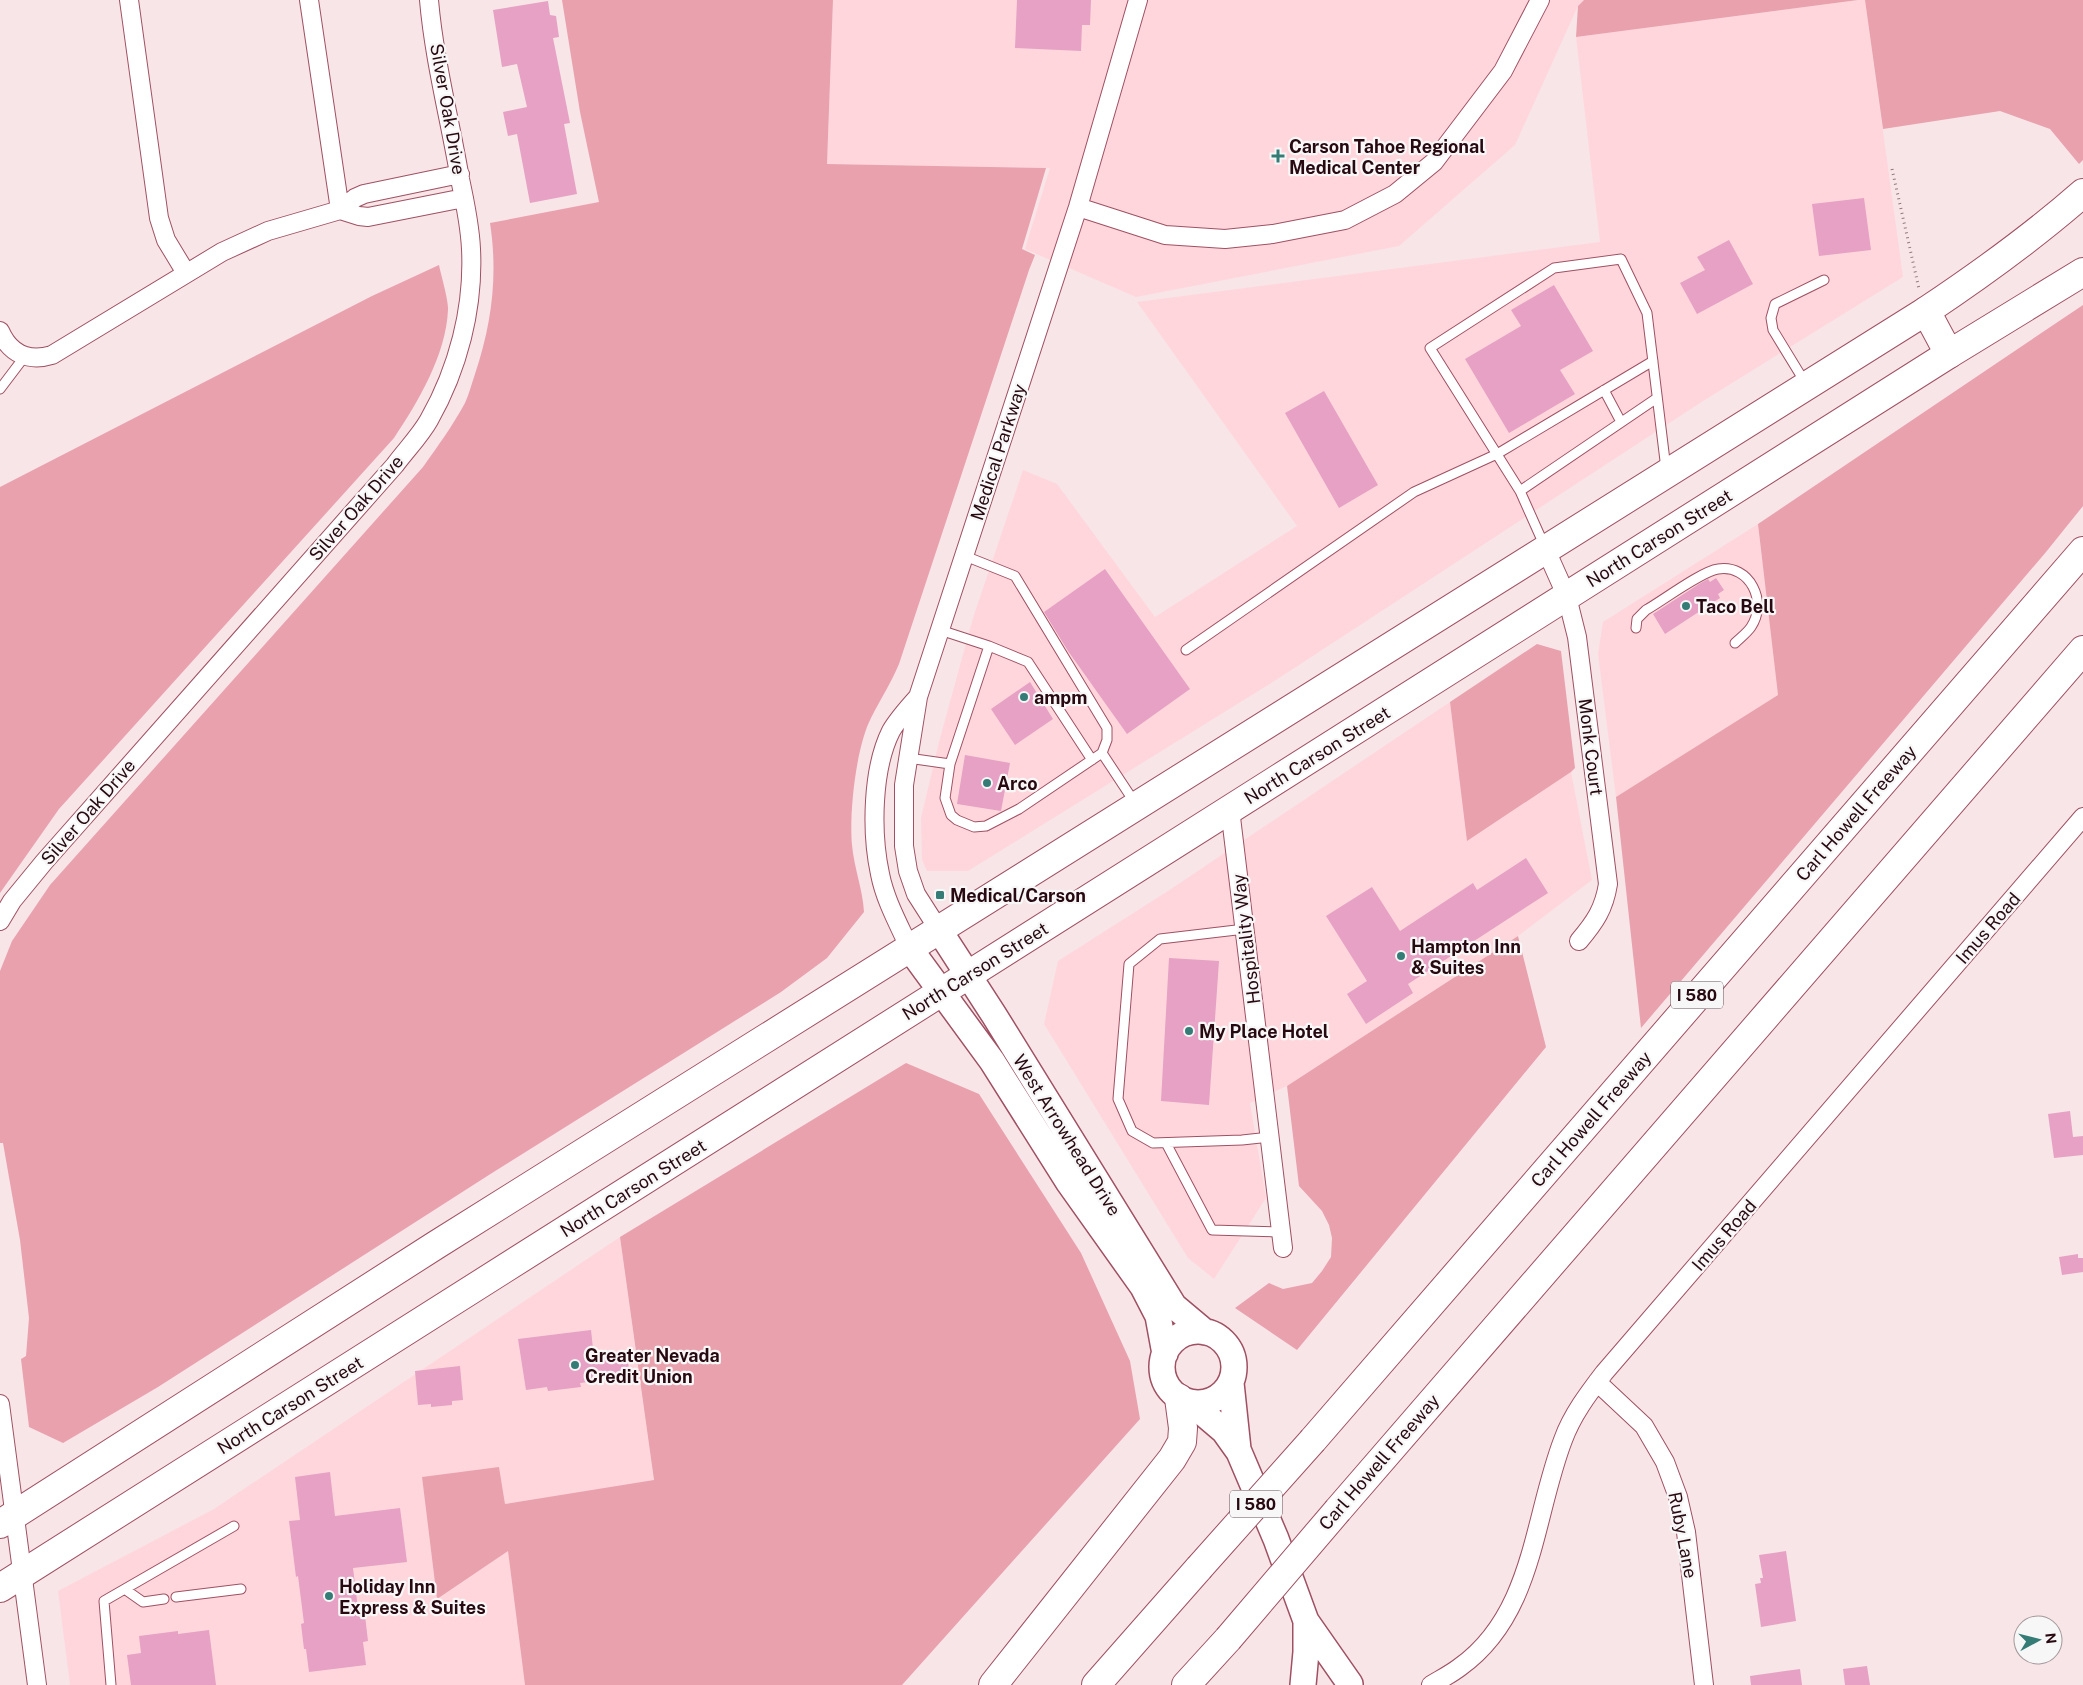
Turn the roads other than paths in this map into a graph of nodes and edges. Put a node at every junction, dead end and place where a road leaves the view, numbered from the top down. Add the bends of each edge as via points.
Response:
1 (129, 0) edge
2 (308, 0) edge
3 (429, 0) edge
4 (1138, 0) edge
5 (1540, 0) edge
6 (460, 174) junction
7 (2083, 193) edge
8 (464, 198) junction
9 (1078, 207) junction
10 (340, 210) junction
11 (2083, 272) edge
12 (186, 273) junction
13 (1824, 280) dead end
14 (1926, 311) junction
15 (0, 332) edge
16 (1949, 354) junction
17 (26, 356) junction
18 (1653, 361) junction
19 (1807, 386) junction
20 (0, 389) edge
21 (1604, 390) junction
22 (1657, 398) junction
23 (1621, 422) junction
24 (1497, 454) junction
25 (1667, 474) junction
26 (1520, 491) junction
27 (1546, 550) junction
28 (2083, 552) edge
29 (964, 556) junction
30 (1567, 597) junction
31 (1636, 628) dead end
32 (940, 630) junction
33 (1735, 643) dead end
34 (988, 646) junction
35 (1186, 650) dead end
36 (2083, 650) edge
37 (918, 698) junction
38 (1102, 753) junction
39 (908, 758) junction
40 (1092, 760) junction
41 (950, 764) junction
42 (1137, 806) junction
43 (1230, 809) junction
44 (2083, 817) edge
45 (0, 921) edge
46 (1245, 929) junction
47 (939, 930) junction
48 (1579, 941) dead end
49 (910, 948) junction
50 (967, 974) junction
51 (941, 992) junction
52 (1270, 1137) junction
53 (1166, 1143) junction
54 (1282, 1240) joint
55 (1206, 1332) junction
56 (1165, 1354) junction
57 (1597, 1382) junction
58 (1231, 1383) junction
59 (1185, 1401) junction
60 (0, 1404) edge
61 (1239, 1452) junction
62 (7, 1519) edge
63 (234, 1526) dead end
64 (23, 1574) junction
65 (0, 1588) edge
66 (241, 1589) dead end
67 (126, 1590) junction
68 (176, 1597) dead end
69 (164, 1599) dead end
70 (1306, 1621) junction
71 (37, 1685) edge
72 (111, 1685) edge
73 (993, 1685) edge
74 (1096, 1685) edge
75 (1186, 1685) edge
76 (1303, 1685) edge
77 (1314, 1685) edge
78 (1351, 1685) edge
79 (1431, 1685) edge
80 (1704, 1685) edge

1 - 12 street via 159,218 166,240
2 - 10 street
3 - 6 street, Silver Oak Drive
4 - 9 street, Medical Parkway
5 - 9 street via 1503,71 1434,162 1395,194 1345,220 1273,234 1225,238 1165,235
6 - 8 street, Silver Oak Drive
6 - 10 street via 364,194
7 - 14 main road
8 - 10 street via 368,217
8 - 45 street, Silver Oak Drive via 471,250 471,286 464,330 450,378 428,421 395,465 44,862
9 - 29 street, Medical Parkway
10 - 12 street via 268,231
11 - 16 main road, North Carson Street
12 - 17 street via 52,355
13 - 19 lane via 1774,304 1771,318 1773,330
14 - 16 main road
14 - 19 main road
15 - 17 street via 10,347
16 - 30 main road, North Carson Street
17 - 20 lane
18 - 21 lane
18 - 22 lane
18 - 24 lane via 1647,313 1621,259 1554,268 1430,348
19 - 25 main road
21 - 23 lane
21 - 24 lane
22 - 23 lane
22 - 25 lane
23 - 26 lane
24 - 26 lane
24 - 35 lane via 1414,492
25 - 27 main road
26 - 27 lane
27 - 30 street, Monk Court
27 - 42 main road
28 - 74 main road, Carl Howell Freeway / I 580, bridge via 1313,1440
29 - 32 street, Medical Parkway
29 - 38 lane via 1015,576 1107,728
30 - 43 main road, North Carson Street
30 - 48 street, Monk Court via 1577,637 1608,884 1605,903
31 - 33 lane via 1638,619 1646,610 1711,570 1730,569 1752,583 1757,602 1751,628
32 - 34 lane
32 - 37 street, Medical Parkway
34 - 40 lane via 1028,662
34 - 41 lane
36 - 75 main road, Carl Howell Freeway, bridge
37 - 39 street, Medical Parkway
37 - 49 street, Medical Parkway via 892,729 882,752 875,830 880,874
38 - 40 lane
38 - 42 lane
39 - 41 lane
39 - 47 street, Medical Parkway via 903,818 907,863 916,894
40 - 41 lane via 1019,809 986,826 974,827 951,815 945,798
42 - 47 main road
43 - 46 street, Hospitality Way
43 - 50 main road, North Carson Street
44 - 57 street, Imus Road
46 - 52 street, Hospitality Way
46 - 53 lane via 1160,939 1129,964 1118,1099 1132,1131 1153,1143
47 - 49 main road
47 - 50 main road, West Arrowhead Drive
49 - 51 main road, West Arrowhead Drive
49 - 62 main road
50 - 51 main road, North Carson Street
50 - 55 main road, West Arrowhead Drive via 1174,1306
51 - 56 main road, West Arrowhead Drive via 992,1061 1142,1287 1158,1316
51 - 64 main road, North Carson Street
52 - 53 lane
52 - 54 street, Hospitality Way
53 - 54 lane via 1212,1230
55 - 56 main road via 1188,1333 1176,1339
55 - 58 main road via 1222,1340 1230,1350 1234,1368
56 - 59 main road via 1162,1370 1165,1382
57 - 79 street, Imus Road via 1580,1405 1562,1440 1524,1578 1506,1618 1461,1667
57 - 80 street, Ruby Lane via 1644,1426 1665,1462 1678,1497 1686,1532
58 - 59 main road via 1209,1402
58 - 61 main road
59 - 61 main road via 1224,1431
59 - 73 main road via 1182,1442 1172,1460
60 - 62 street
61 - 70 main road
62 - 64 street via 18,1546
63 - 67 lane
64 - 65 main road, North Carson Street
64 - 71 street
66 - 68 lane
67 - 69 lane via 143,1602
67 - 72 lane via 104,1601
70 - 76 main road
70 - 78 main road
77 - 78 main road via 1331,1679

